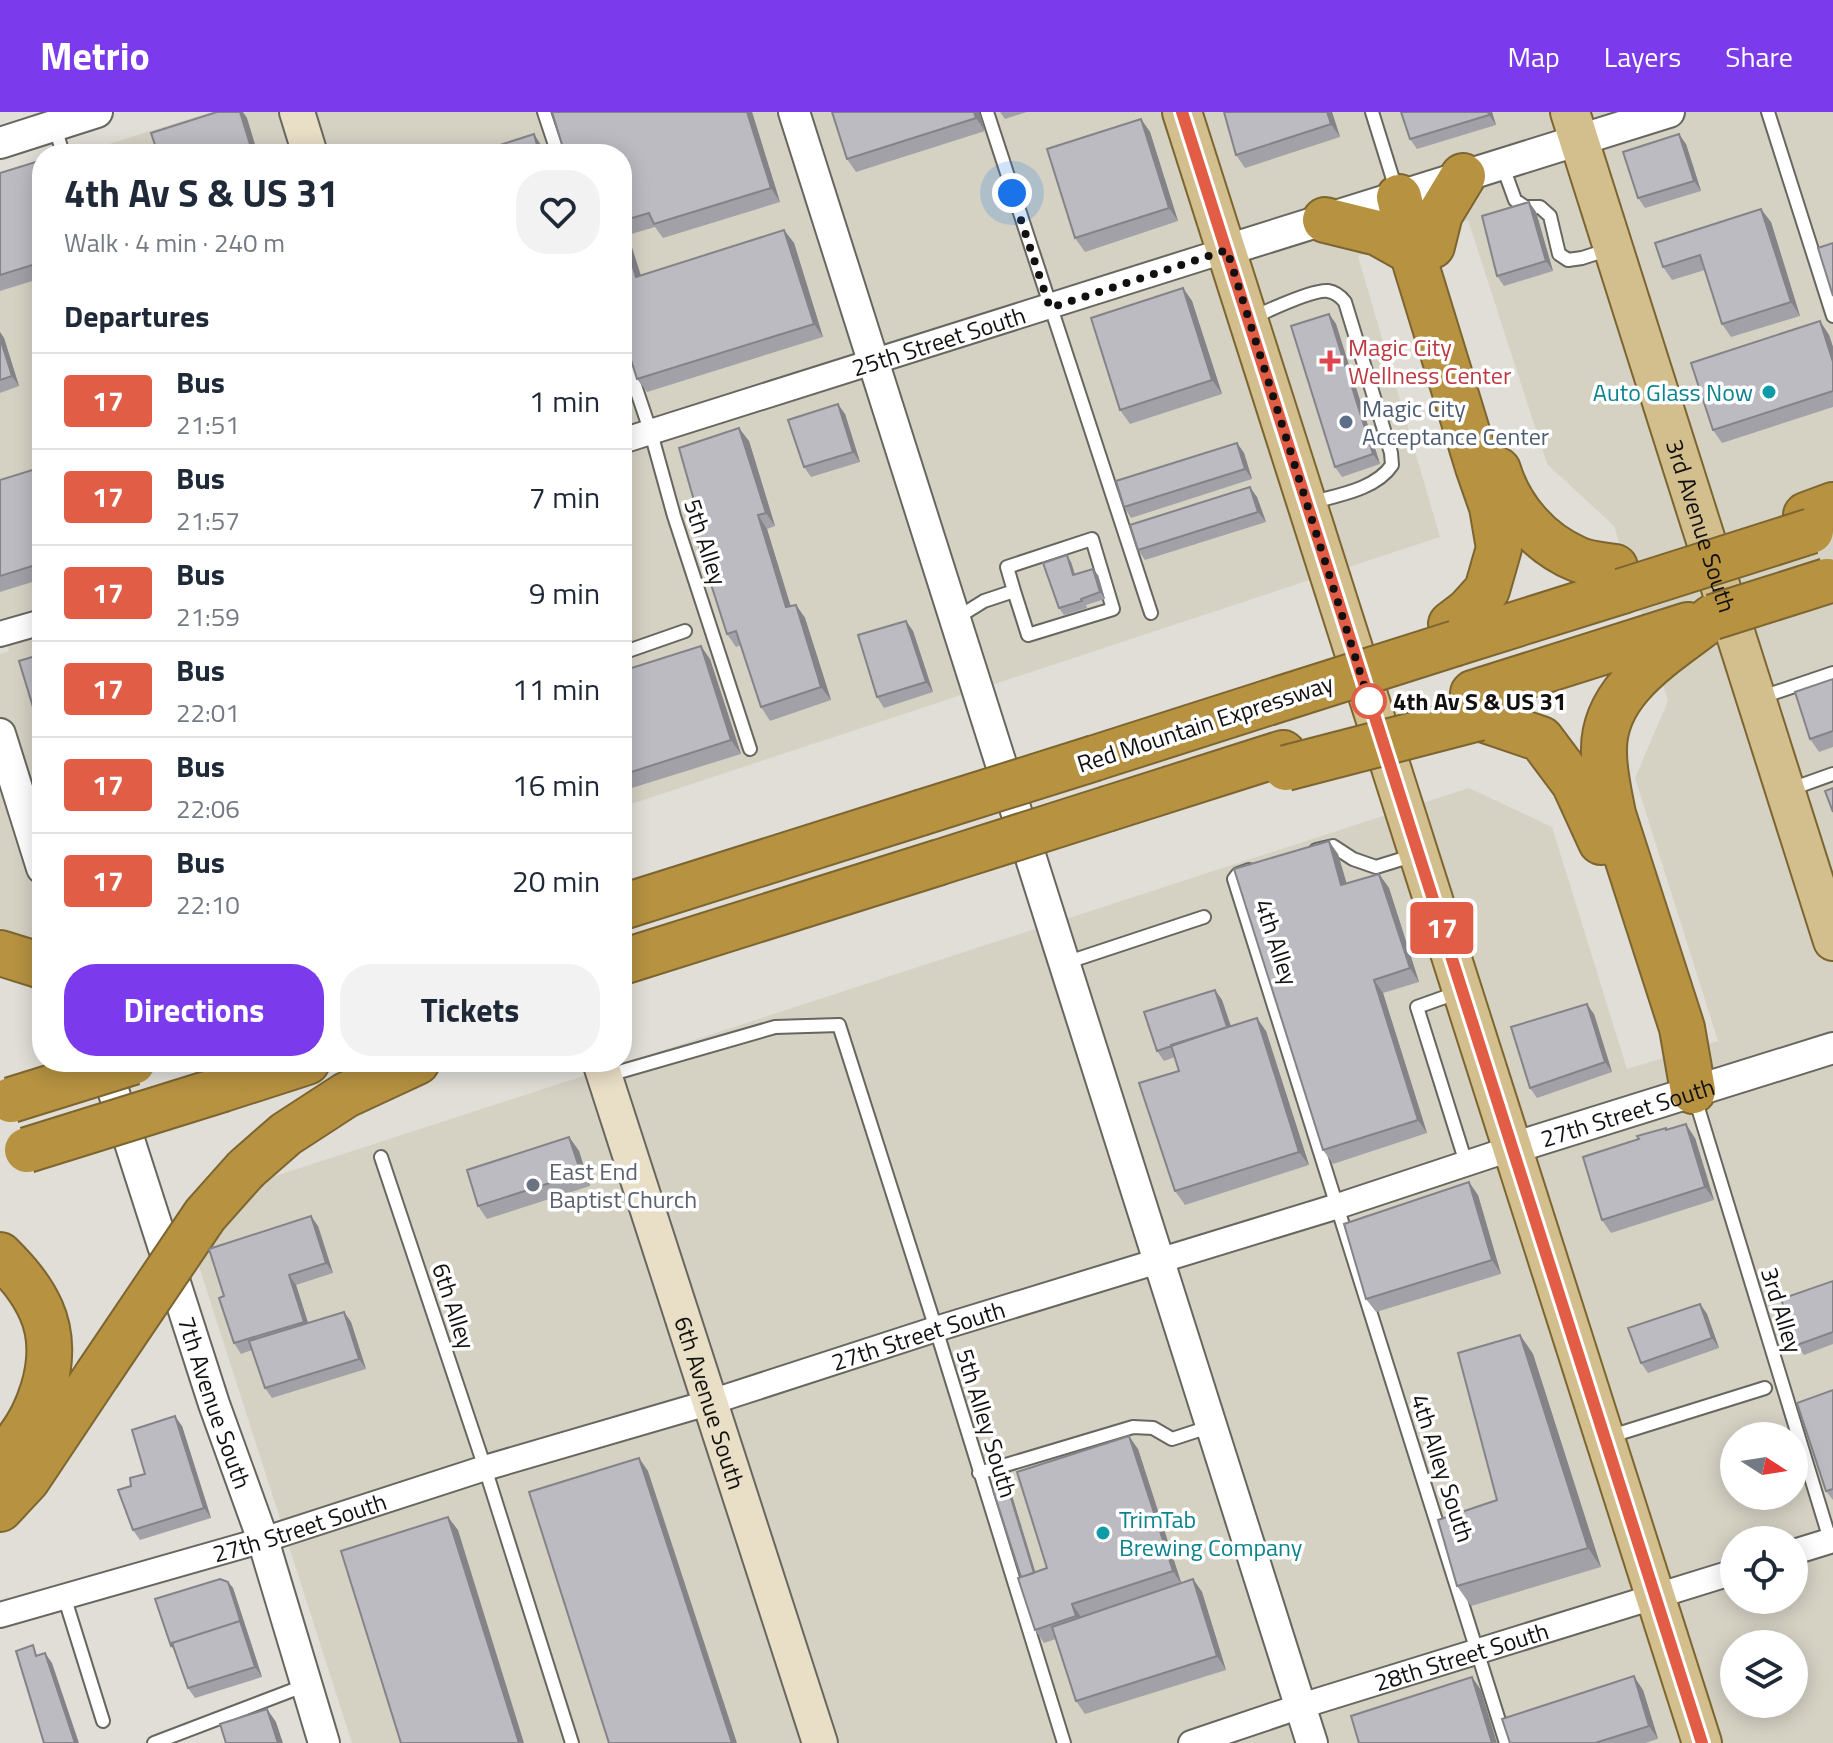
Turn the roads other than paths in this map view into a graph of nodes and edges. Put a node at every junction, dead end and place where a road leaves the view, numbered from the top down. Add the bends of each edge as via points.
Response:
1 (97, 112) edge
2 (297, 112) edge
3 (544, 112) edge
4 (794, 112) edge
5 (987, 112) edge
6 (1182, 112) edge
7 (1372, 112) edge
8 (1669, 112) edge
9 (1768, 112) edge
10 (1575, 126) edge
11 (56, 131) edge
12 (0, 143) edge
13 (307, 144) edge
14 (555, 144) edge
15 (1483, 170) junction
16 (1407, 194) junction
17 (1325, 220) junction
18 (1613, 248) junction
19 (1422, 249) junction
20 (1227, 250) junction
21 (1050, 308) junction
22 (1833, 316) edge
23 (1249, 319) junction
24 (874, 362) junction
25 (632, 377) edge
26 (651, 433) junction
27 (632, 438) edge
28 (1307, 504) junction
29 (1821, 518) edge
30 (1618, 579) junction
31 (1830, 580) edge
32 (1014, 591) junction
33 (1151, 613) dead end
34 (955, 619) junction
35 (32, 625) edge
36 (685, 631) dead end
37 (1454, 633) junction
38 (0, 634) edge
39 (632, 650) edge
40 (1641, 656) junction
41 (1833, 673) edge
42 (1756, 699) junction
43 (1476, 706) junction
44 (0, 734) edge
45 (750, 749) dead end
46 (1833, 774) edge
47 (1785, 790) junction
48 (32, 832) edge
49 (1306, 852) edge
50 (1418, 854) junction
51 (1266, 865) edge
52 (638, 894) edge
53 (1204, 917) dead end
54 (1833, 938) edge
55 (0, 953) edge
56 (632, 959) edge
57 (32, 963) edge
58 (1065, 963) junction
59 (1462, 991) junction
60 (1833, 1048) edge
61 (632, 1062) edge
62 (100, 1072) edge
63 (107, 1072) edge
64 (276, 1072) edge
65 (395, 1072) edge
66 (603, 1072) edge
67 (1693, 1091) junction
68 (6, 1101) edge
69 (1513, 1148) junction
70 (13, 1154) edge
71 (381, 1157) dead end
72 (1466, 1163) junction
73 (1338, 1206) junction
74 (0, 1255) edge
75 (1159, 1260) junction
76 (936, 1329) junction
77 (1765, 1388) dead end
78 (711, 1402) junction
79 (1212, 1426) junction
80 (1605, 1438) junction
81 (0, 1459) edge
82 (485, 1468) junction
83 (979, 1473) junction
84 (0, 1509) edge
85 (263, 1540) junction
86 (1832, 1544) edge
87 (1808, 1549) edge
88 (1720, 1576) edge
89 (64, 1596) junction
90 (1655, 1597) junction
91 (0, 1615) edge
92 (1478, 1652) junction
93 (306, 1685) junction
94 (1301, 1706) junction
95 (103, 1721) dead end
96 (154, 1743) edge
97 (324, 1743) edge
98 (572, 1743) edge
99 (820, 1743) edge
100 (1064, 1743) edge
101 (1191, 1743) edge
102 (1312, 1743) edge
103 (1506, 1743) edge
104 (1702, 1743) edge

1 - 11 street
2 - 13 main road
3 - 14 lane
4 - 24 street
5 - 21 lane
6 - 20 main road
7 - 16 lane
8 - 10 street, 25th Street South
9 - 22 lane
10 - 15 street, 25th Street South
10 - 18 main road, 3rd Avenue South
11 - 12 street
15 - 16 street, 25th Street South
15 - 18 lane via 1525,207 1540,207 1550,216 1559,254 1568,260
15 - 19 highway via 1440,214
16 - 17 street, 25th Street South
16 - 19 highway
17 - 19 highway
17 - 20 street, 25th Street South
18 - 42 main road, 3rd Avenue South
19 - 30 highway via 1501,478 1521,515 1545,542
19 - 37 highway via 1499,548 1487,590
20 - 21 street, 25th Street South
20 - 23 main road
21 - 24 street, 25th Street South
21 - 33 lane
23 - 28 main road
23 - 28 lane via 1328,291 1345,302 1392,465 1368,484
24 - 26 street, 25th Street South
24 - 34 street
25 - 26 lane, 5th Alley
26 - 27 street, 25th Street South
26 - 45 lane, 5th Alley
28 - 50 main road
29 - 30 highway, Red Mountain Expressway
30 - 37 highway, Red Mountain Expressway
31 - 40 highway, bridge via 1713,617
32 - 32 lane via 1007,567 1092,539 1113,609 1028,635
32 - 34 lane
34 - 58 street
35 - 38 street
36 - 39 lane
37 - 52 highway, Red Mountain Expressway, bridge via 1359,674 750,867 712,864
40 - 43 highway
40 - 67 highway via 1607,723 1606,784 1682,1028
41 - 42 lane
42 - 47 main road, 3rd Avenue South
43 - 56 highway, bridge via 1176,787
43 - 67 highway via 1541,739 1574,783 1604,851 1659,1028
44 - 48 street
46 - 47 lane
47 - 54 main road, 3rd Avenue South
49 - 50 lane via 1333,846 1376,867
50 - 59 main road
51 - 73 lane, 4th Alley via 1234,879
53 - 58 lane
55 - 57 highway
58 - 75 street
59 - 69 main road
59 - 72 lane via 1417,1007
60 - 67 street, 27th Street South
61 - 76 lane, 5th Alley South via 775,1027 839,1025
62 - 68 highway, bridge
63 - 85 street, 7th Avenue South
64 - 70 highway, bridge
65 - 84 highway, bridge via 346,1095 286,1134 246,1169 205,1215 27,1480
66 - 78 main road, 6th Avenue South
67 - 69 street, 27th Street South
67 - 86 lane, 3rd Alley
69 - 72 street, 27th Street South
69 - 80 main road
71 - 82 lane, 6th Alley
72 - 73 street, 27th Street South
73 - 75 street, 27th Street South
73 - 92 lane, 4th Alley South
74 - 81 highway via 31,1290 43,1313 49,1360 33,1416
75 - 76 street, 27th Street South
75 - 79 street
76 - 78 street, 27th Street South
76 - 83 lane, 5th Alley South
77 - 80 lane
78 - 82 street, 27th Street South
78 - 99 main road, 6th Avenue South
79 - 83 lane via 1172,1439 1153,1428 1133,1427
79 - 94 street
80 - 90 main road
82 - 85 street, 27th Street South
82 - 98 lane, 6th Alley
83 - 100 lane, 5th Alley South
85 - 89 street, 27th Street South
85 - 93 street, 7th Avenue South
86 - 87 street
88 - 90 street, 28th Street South
89 - 91 street, 27th Street South
89 - 95 lane
90 - 92 street, 28th Street South
90 - 104 main road
92 - 94 street, 28th Street South
92 - 103 lane, 4th Alley South
93 - 96 lane
93 - 97 street, 7th Avenue South
94 - 101 street, 28th Street South
94 - 102 street

